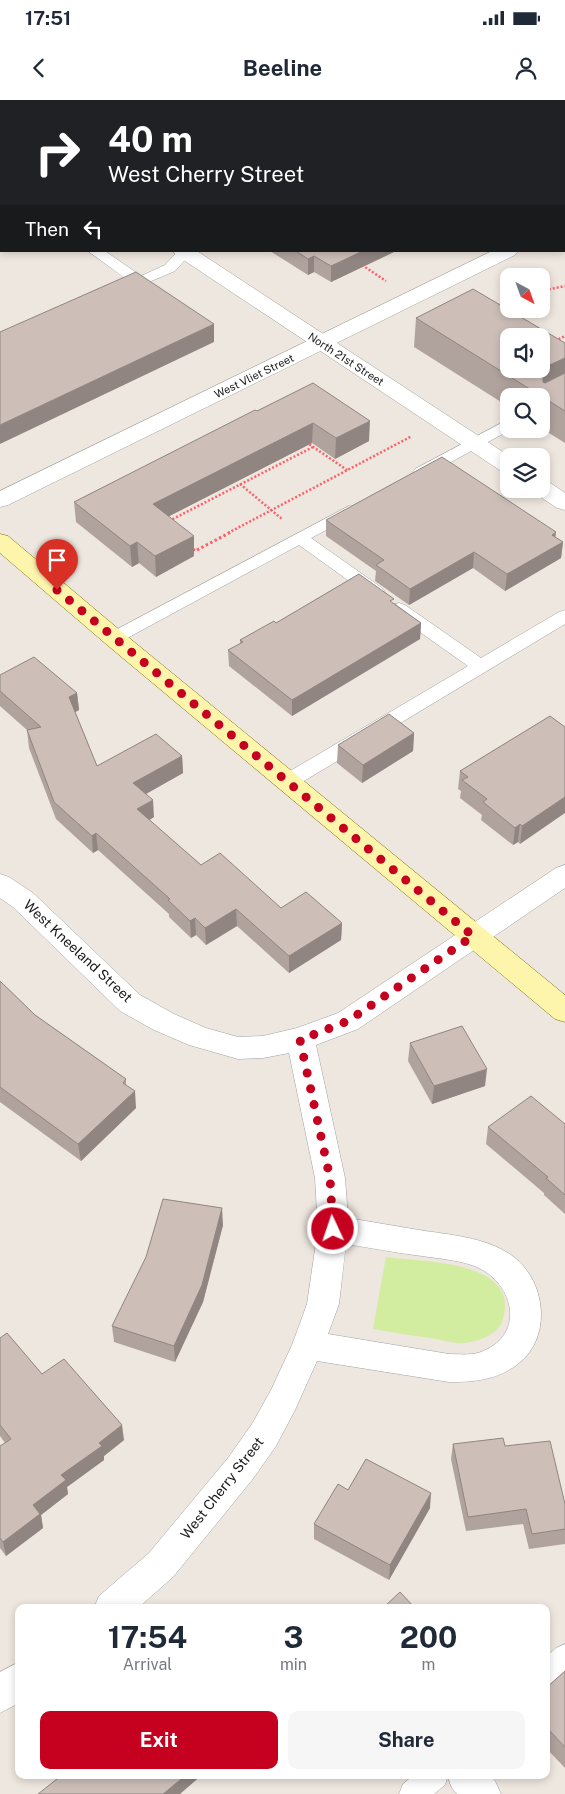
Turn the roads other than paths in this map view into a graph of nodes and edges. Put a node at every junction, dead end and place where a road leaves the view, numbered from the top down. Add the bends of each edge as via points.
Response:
1 (96, 252) edge
2 (185, 252) edge
3 (506, 252) edge
4 (140, 282) junction
5 (114, 294) edge
6 (321, 343) junction
7 (500, 429) edge
8 (474, 443) junction
9 (500, 460) edge
10 (409, 478) edge
11 (550, 493) edge
12 (0, 500) edge
13 (365, 502) edge
14 (565, 503) edge
15 (302, 537) junction
16 (0, 541) edge
17 (565, 616) edge
18 (114, 638) junction
19 (480, 667) junction
20 (287, 782) junction
21 (565, 875) edge
22 (0, 884) edge
23 (473, 936) junction
24 (565, 1011) edge
25 (300, 1040) junction
26 (333, 1229) junction
27 (308, 1345) junction
28 (116, 1604) edge
29 (565, 1657) edge
30 (550, 1670) edge
31 (15, 1683) edge
32 (0, 1695) edge
33 (430, 1779) edge
34 (469, 1779) edge
35 (413, 1794) edge
36 (482, 1794) edge

1 - 4 lane
2 - 4 lane via 170,268
2 - 6 street, North 21st Street
3 - 6 street, West Vliet Street
4 - 5 lane
6 - 8 street, North 21st Street
6 - 12 street, West Vliet Street
7 - 8 lane
8 - 9 street, North 21st Street
8 - 10 lane
11 - 14 street
13 - 15 lane
15 - 18 lane
15 - 19 lane
16 - 18 main road
17 - 19 lane
18 - 20 main road
19 - 20 lane
20 - 23 main road
21 - 23 street
22 - 25 street, West Kneeland Street via 23,900 130,1003 164,1022 199,1037 238,1048
23 - 24 main road
23 - 25 street via 348,1021
25 - 26 street, West Cherry Street via 330,1178
26 - 27 street, West Cherry Street via 322,1304
26 - 27 street via 482,1255 501,1265 516,1280 525,1298 527,1316 522,1335 510,1350 494,1362 473,1368 449,1368
27 - 28 street, West Cherry Street via 264,1435 240,1469 161,1564
29 - 30 lane
31 - 32 street
33 - 35 lane
34 - 36 street

